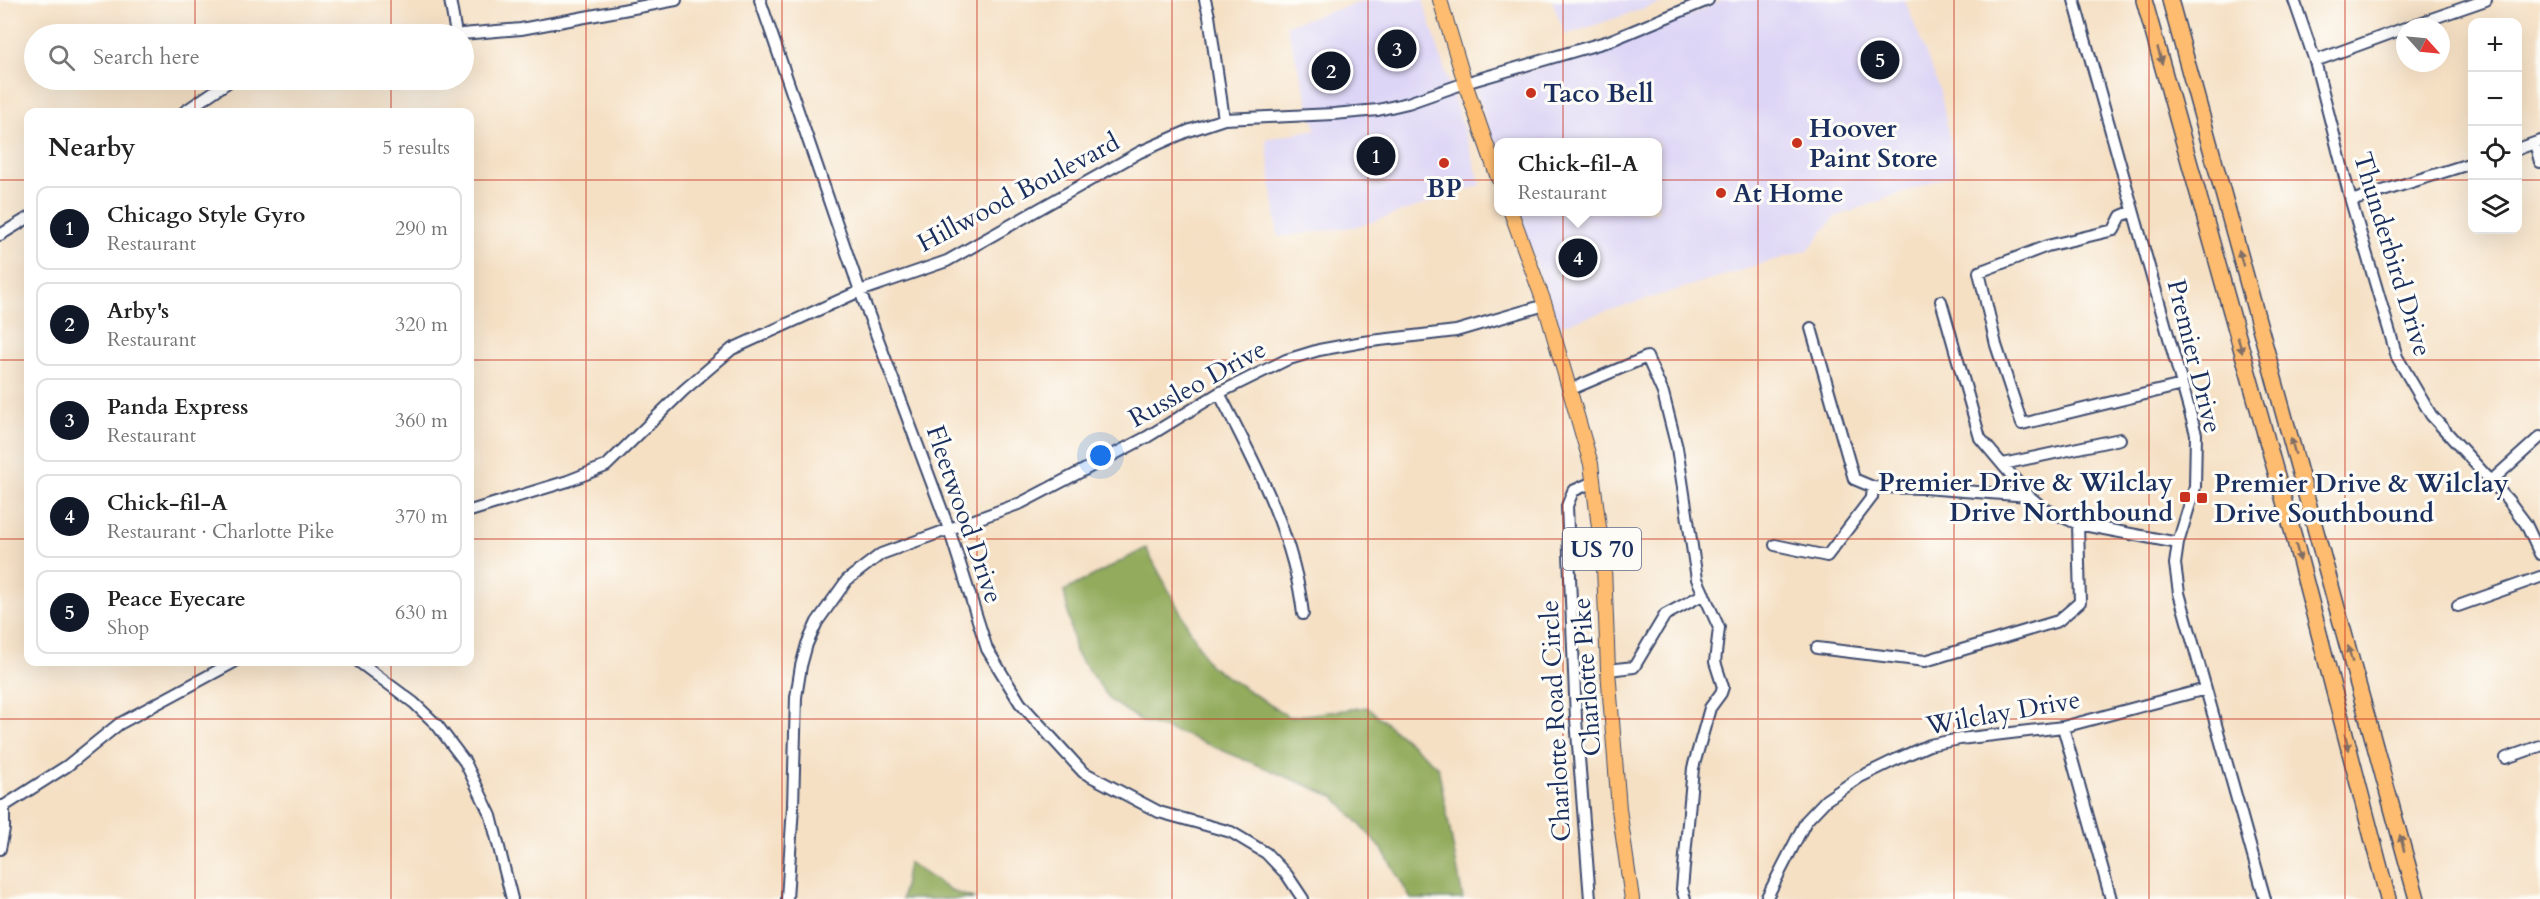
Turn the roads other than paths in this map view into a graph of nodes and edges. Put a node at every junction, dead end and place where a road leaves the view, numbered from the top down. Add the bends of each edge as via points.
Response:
1 (450, 0) edge
2 (676, 0) edge
3 (760, 0) edge
4 (1205, 0) edge
5 (1440, 0) edge
6 (1708, 0) edge
7 (2074, 0) edge
8 (2144, 0) edge
9 (2170, 0) edge
10 (2294, 0) edge
11 (2486, 0) edge
12 (2435, 18) edge
13 (454, 24) edge
14 (2396, 32) edge
15 (474, 33) edge
16 (2315, 61) junction
17 (1465, 83) junction
18 (216, 90) edge
19 (190, 108) edge
20 (1224, 119) junction
21 (2537, 142) edge
22 (2522, 147) edge
23 (2540, 162) edge
24 (2468, 164) edge
25 (1494, 166) edge
26 (2351, 201) junction
27 (2133, 212) junction
28 (1512, 216) edge
29 (24, 220) edge
30 (0, 235) edge
31 (860, 291) junction
32 (1941, 301) dead end
33 (1545, 305) junction
34 (1811, 328) dead end
35 (2182, 385) junction
36 (1569, 390) junction
37 (1219, 393) junction
38 (2540, 437) edge
39 (2120, 440) dead end
40 (2003, 464) junction
41 (1593, 482) junction
42 (2490, 482) junction
43 (1873, 488) junction
44 (2029, 496) junction
45 (474, 509) edge
46 (2078, 524) junction
47 (949, 529) junction
48 (2178, 543) junction
49 (1775, 545) dead end
50 (2540, 554) edge
51 (2540, 578) edge
52 (1704, 594) junction
53 (2458, 606) dead end
54 (1303, 614) dead end
55 (1817, 648) dead end
56 (227, 666) edge
57 (364, 666) edge
58 (1608, 670) junction
59 (2206, 689) junction
60 (2063, 727) junction
61 (2540, 746) edge
62 (2506, 758) dead end
63 (2, 806) edge
64 (0, 849) edge
65 (512, 899) edge
66 (787, 899) edge
67 (1303, 899) edge
68 (1590, 899) edge
69 (1632, 899) edge
70 (1685, 899) edge
71 (1766, 899) edge
72 (2111, 899) edge
73 (2265, 899) edge
74 (2388, 899) edge
75 (2417, 899) edge

1 - 13 street
2 - 15 street via 521,29
3 - 31 street, Fleetwood Drive
4 - 20 street
5 - 17 main road
6 - 17 street, Hillwood Boulevard via 1609,41
7 - 27 street, Premier Drive
8 -> 74 highway via 2294,537
75 -> 9 highway
10 - 16 street, Thunderbird Drive
11 - 12 street
14 - 16 street
16 - 26 street, Thunderbird Drive
17 - 20 street, Hillwood Boulevard via 1378,110
17 - 25 main road
18 - 19 street
20 - 31 street, Hillwood Boulevard via 1140,152 947,261
21 - 22 street
21 - 23 street
24 - 26 street
26 - 42 street, Thunderbird Drive via 2397,357 2431,415
27 - 35 street, Premier Drive
27 - 35 street via 2121,216 2114,230 2047,246 1979,272 1996,345 2022,424
28 - 33 main road, Charlotte Pike / US 70
29 - 30 street
31 - 45 street, Hillwood Boulevard via 732,349 606,466
31 - 47 street, Fleetwood Drive
32 - 40 street via 1980,438
33 - 36 main road, Charlotte Pike / US 70
33 - 37 street, Russleo Drive via 1456,331 1320,350 1286,360
34 - 43 street via 1854,479
35 - 48 street, Premier Drive via 2196,434 2195,487
36 - 41 main road, Charlotte Pike / US 70
36 - 52 street via 1647,357 1663,393 1677,448 1697,579
37 - 47 street, Russleo Drive via 1147,437 1021,503
37 - 54 street via 1261,472 1283,530
38 - 42 street
39 - 40 street
40 - 44 street
41 - 58 main road, Charlotte Pike / US 70 via 1604,567
41 - 68 street, Charlotte Road Circle via 1573,491 1567,506 1576,719
42 - 50 street, Thunderbird Drive via 2526,524
43 - 44 street
43 - 49 street via 1872,497 1827,556
44 - 46 street via 2043,508
46 - 48 street
46 - 55 street via 2080,602 2058,621 1925,661
47 - 66 street, Russleo Drive via 881,554 847,580 817,622 807,644 796,697
47 - 67 street, Fleetwood Drive via 987,649 1020,703 1083,772 1160,812 1231,832 1266,853 1287,874
48 - 59 street, Premier Drive via 2175,564 2179,592
51 - 53 street
52 - 58 street via 1665,615 1634,667
52 - 70 street via 1719,628 1714,662 1723,687 1710,708 1693,768 1682,889
56 - 63 street via 119,724 67,766
57 - 65 street via 414,703 437,725 465,762 491,816
58 - 69 main road, Charlotte Pike / US 70 via 1619,808
59 - 60 street, Wilclay Drive
59 - 73 street, Premier Drive
60 - 71 street, Wilclay Drive via 1929,746 1860,777 1826,800 1806,821
60 - 72 street
61 - 62 street
63 - 64 street via 4,829

